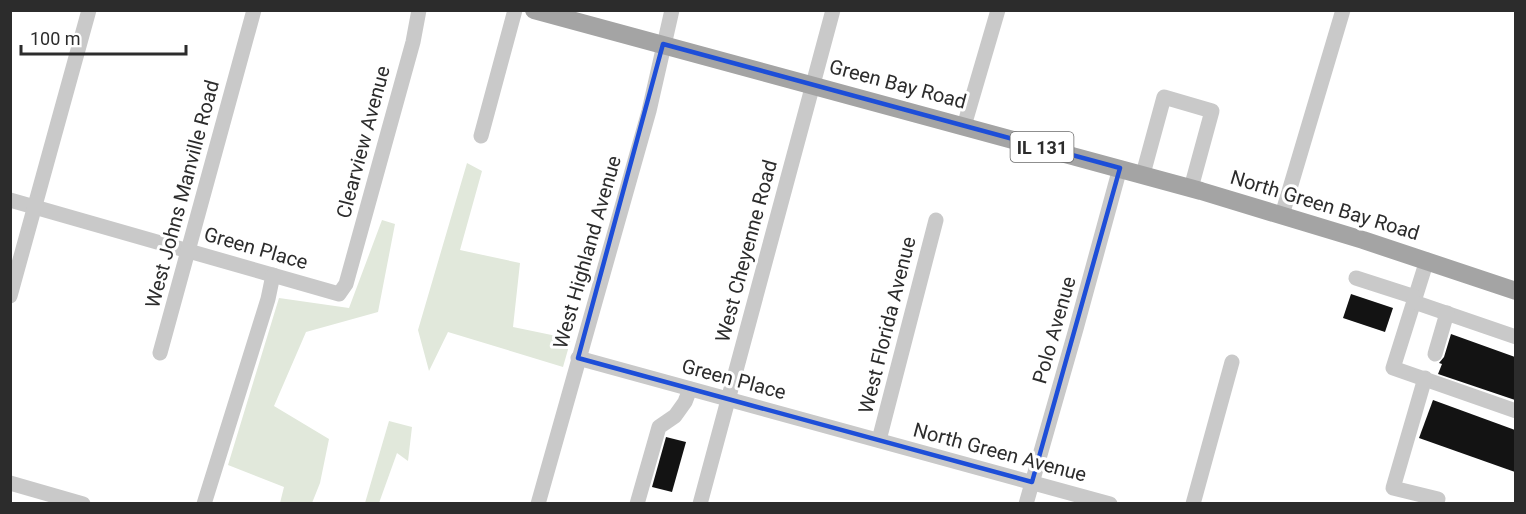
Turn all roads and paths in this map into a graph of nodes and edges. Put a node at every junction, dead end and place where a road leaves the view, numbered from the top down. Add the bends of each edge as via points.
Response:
1 (89, 10) edge
2 (254, 10) edge
3 (419, 10) edge
4 (515, 10) edge
5 (534, 10) edge
6 (672, 10) edge
7 (833, 10) edge
8 (998, 10) edge
9 (1343, 10) edge
10 (663, 44) junction
11 (813, 85) junction
12 (964, 126) junction
13 (481, 136) dead end
14 (1120, 168) junction
15 (1143, 174) junction
16 (1191, 188) junction
17 (10, 200) edge
18 (35, 207) junction
19 (1282, 215) junction
20 (936, 220) dead end
21 (188, 250) junction
22 (1427, 260) junction
23 (273, 275) junction
24 (1356, 278) dead end
25 (346, 284) joint
26 (1515, 291) edge
27 (10, 296) edge
28 (1414, 300) junction
29 (1447, 313) junction
30 (1515, 337) edge
31 (160, 353) dead end
32 (1435, 354) dead end
33 (578, 358) junction
34 (1232, 362) dead end
35 (1425, 378) junction
36 (690, 389) junction
37 (729, 398) junction
38 (1515, 411) edge
39 (879, 440) junction
40 (1032, 482) junction
41 (10, 483) edge
42 (1438, 499) dead end
43 (83, 504) edge
44 (204, 504) edge
45 (538, 504) edge
46 (637, 504) edge
47 (700, 504) edge
48 (1026, 504) edge
49 (1110, 504) edge
50 (1193, 504) edge

1 - 18 street
2 - 21 street, West Johns Manville Road
3 - 25 street, Clearview Avenue via 414,42
4 - 13 street
5 - 10 main road, IL 131
6 - 10 street, West Highland Avenue
7 - 11 street, West Cheyenne Road
8 - 12 street
9 - 19 street
10 - 11 main road, Green Bay Road / IL 131
10 - 33 street, West Highland Avenue via 649,111
11 - 12 main road, Green Bay Road / IL 131
11 - 37 street, West Cheyenne Road
12 - 14 main road, Green Bay Road / IL 131
14 - 15 main road, North Green Bay Road / IL 131
14 - 40 street, Polo Avenue
15 - 16 main road, North Green Bay Road / IL 131
15 - 16 street via 1164,97 1212,111
16 - 19 main road, North Green Bay Road / IL 131
17 - 18 street, Green Place
18 - 21 street, Green Place
18 - 27 street
19 - 22 main road, North Green Bay Road / IL 131
20 - 39 street, West Florida Avenue
21 - 23 street, Green Place
21 - 31 street, West Johns Manville Road
22 - 26 main road, North Green Bay Road / IL 131
22 - 28 street
23 - 25 street, Green Place via 339,294
23 - 44 street
24 - 28 street
28 - 29 street
28 - 35 street via 1394,368
29 - 30 street
29 - 32 street
33 - 36 street, Green Place
33 - 45 street, West Highland Avenue
34 - 50 street
35 - 38 street
35 - 42 street via 1393,488
36 - 37 street, Green Place
36 - 46 street via 675,416 659,427
37 - 39 street, Green Place
37 - 47 street, West Cheyenne Road
39 - 40 street, North Green Avenue
40 - 48 street, Polo Avenue
40 - 49 street, North Green Avenue
41 - 43 street

